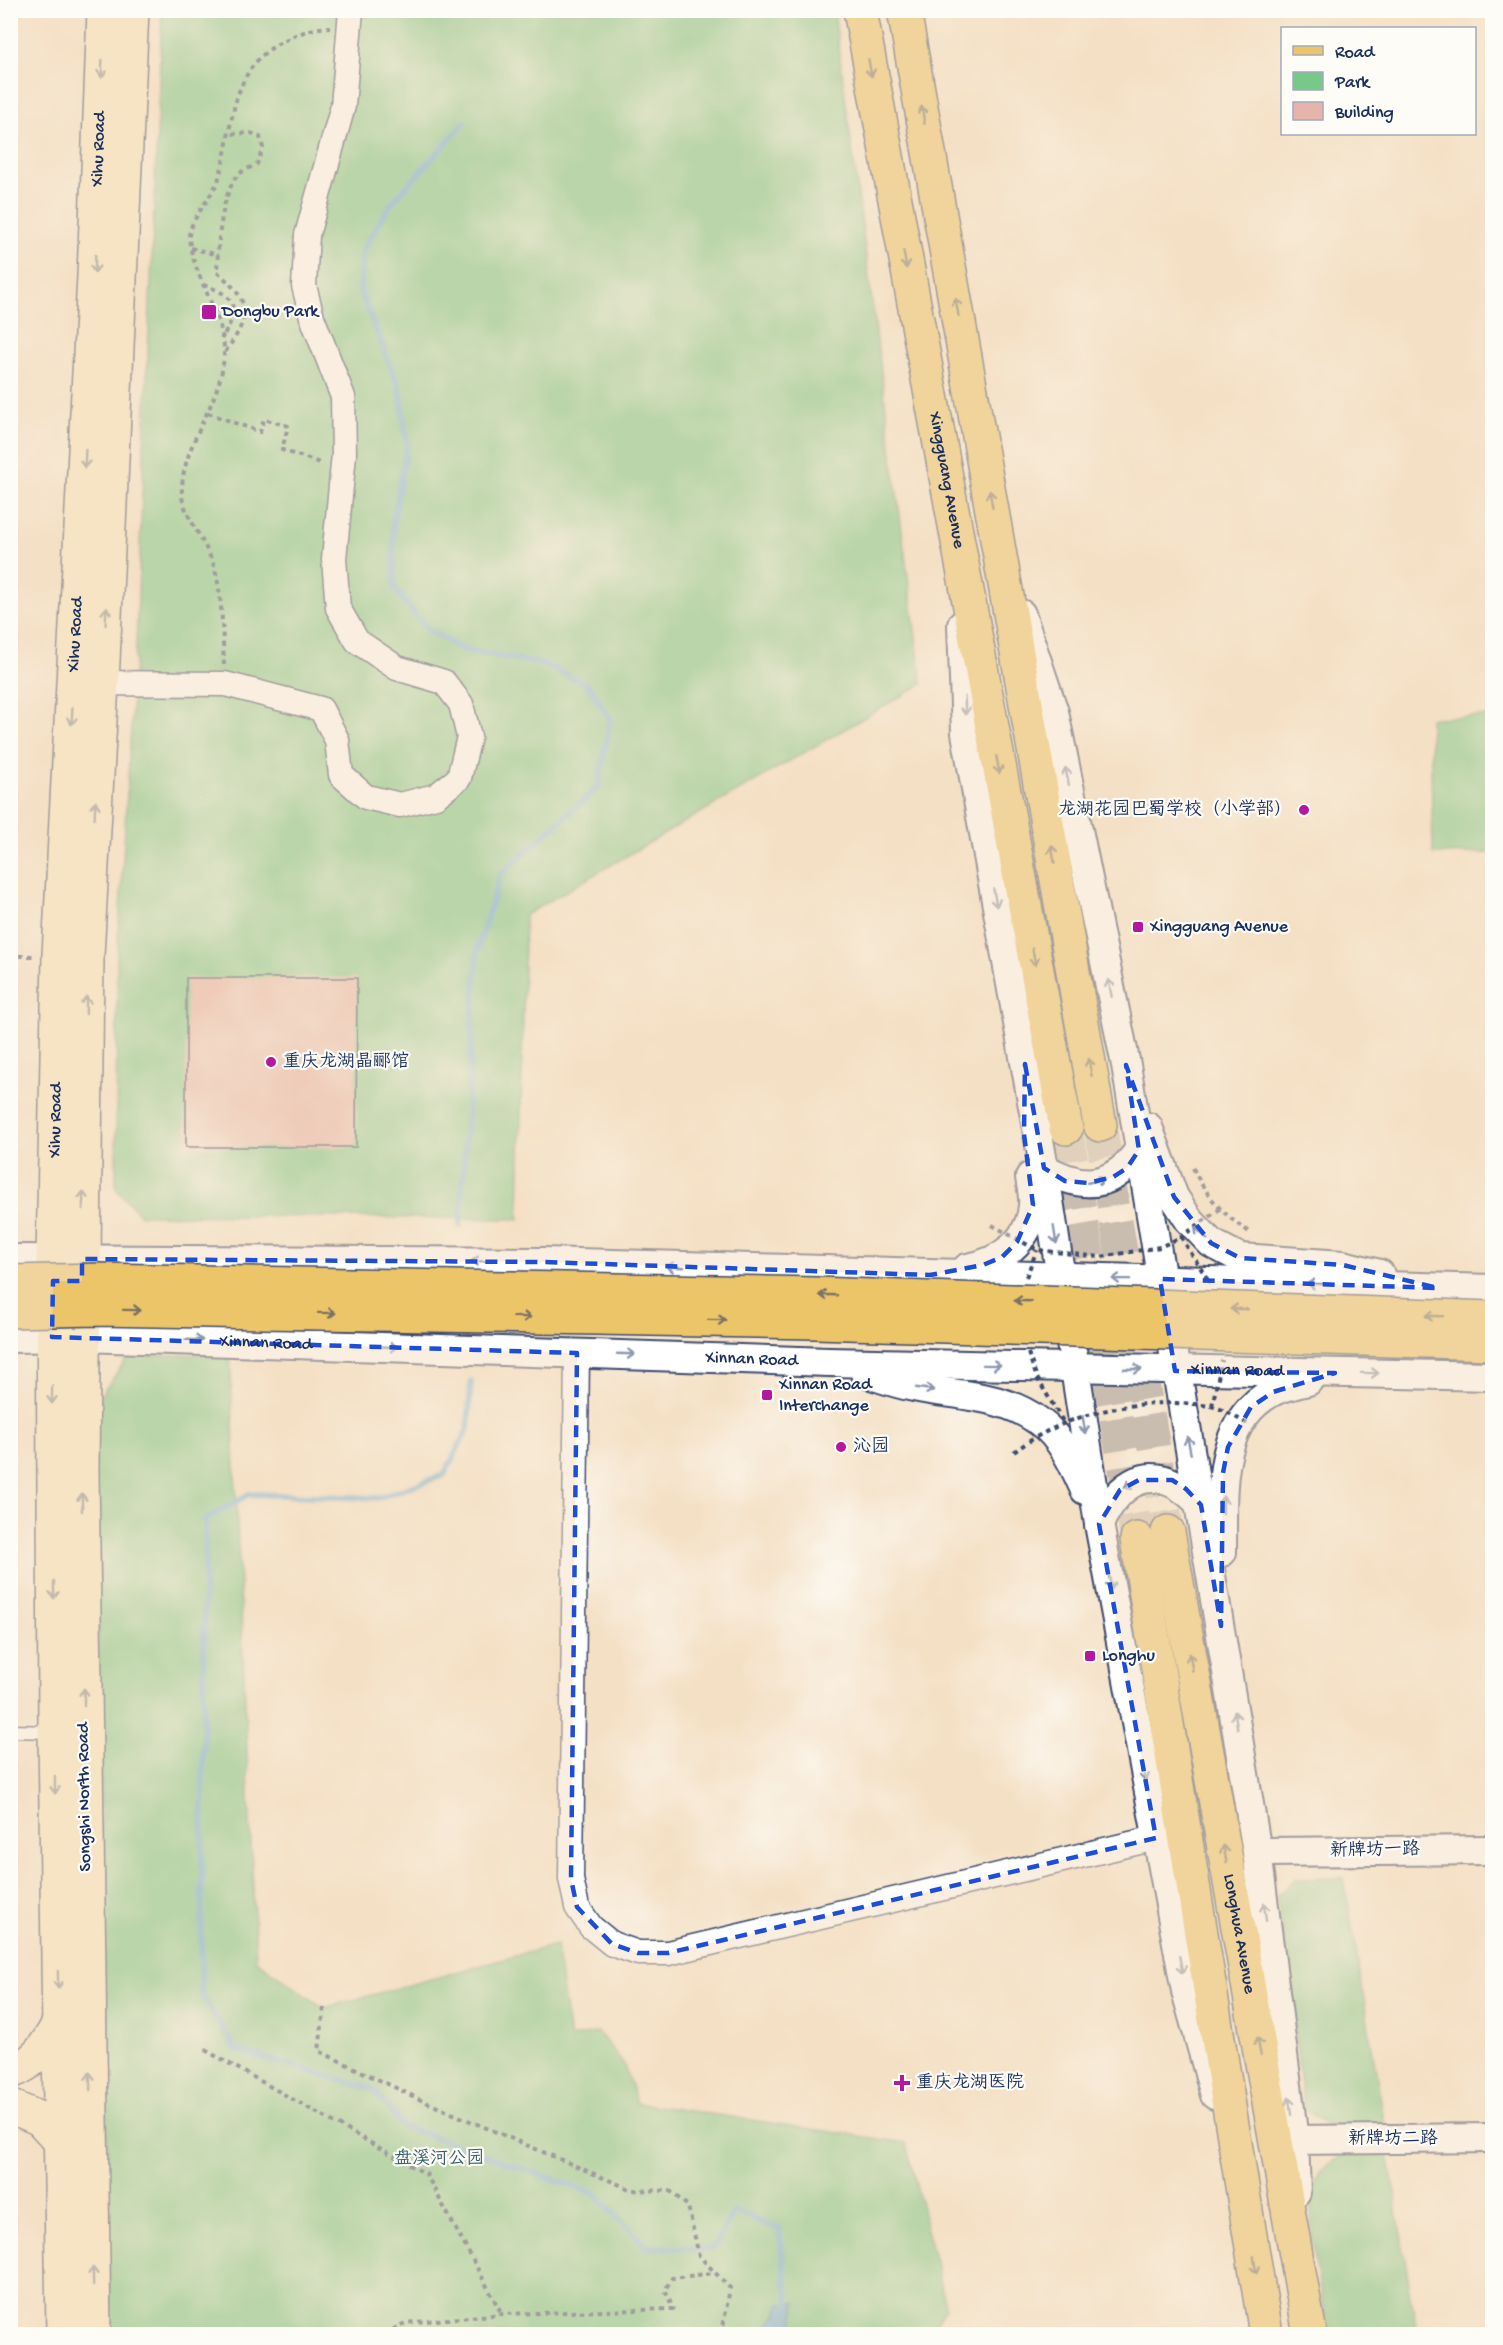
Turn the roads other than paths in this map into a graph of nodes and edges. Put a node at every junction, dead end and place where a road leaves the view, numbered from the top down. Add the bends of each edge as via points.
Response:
1 (105, 10) edge
2 (132, 10) edge
3 (860, 10) edge
4 (904, 10) edge
5 (350, 18) edge
6 (1001, 556) junction
7 (960, 563) junction
8 (88, 684) junction
9 (1025, 1064) junction
10 (1126, 1065) junction
11 (1100, 1125) tunnel mouth
12 (1066, 1128) tunnel mouth
13 (1139, 1150) junction
14 (1044, 1168) junction
15 (10, 1259) edge
16 (68, 1259) junction
17 (930, 1275) junction
18 (1062, 1278) junction
19 (1160, 1279) junction
20 (10, 1282) edge
21 (1438, 1288) junction
22 (1492, 1289) edge
23 (10, 1311) edge
24 (1492, 1318) edge
25 (67, 1337) junction
26 (10, 1338) edge
27 (1492, 1343) edge
28 (577, 1353) junction
29 (829, 1362) junction
30 (1075, 1367) junction
31 (1175, 1371) junction
32 (1335, 1373) junction
33 (1492, 1376) edge
34 (1201, 1505) junction
35 (1099, 1524) junction
36 (1221, 1626) junction
37 (10, 1731) edge
38 (69, 1732) junction
39 (1156, 1838) junction
40 (1492, 1850) edge
41 (1257, 1852) junction
42 (58, 2025) junction
43 (10, 2072) edge
44 (10, 2106) edge
45 (1492, 2138) edge
46 (1294, 2140) junction
47 (61, 2142) junction
48 (1246, 2207) junction
49 (1298, 2269) junction
50 (63, 2334) edge
51 (94, 2334) edge
52 (1266, 2334) edge
53 (1310, 2334) edge

1 -> 8 main road, Xihu Road
8 -> 2 main road, Xihu Road
3 -> 7 main road, Xingguang Avenue
6 -> 4 main road
5 - 8 street via 343,106 307,235 304,286 343,397 342,471 334,560 338,608 357,642 397,668 444,682 461,704 469,737 459,778 436,796 400,805 366,797 341,775 337,740 321,709 225,684
10 -> 6 street via 1054,712
11 -> 6 main road
7 -> 9 street via 966,733
7 -> 12 main road, Xingguang Avenue
8 - 16 main road, Xihu Road via 87,956
9 - 14 street
9 - 17 street via 1024,1134 1033,1205 1028,1225 1002,1257 983,1265
10 - 13 street
21 -> 10 street via 1343,1265 1240,1258 1211,1243 1189,1221 1174,1197
14 -> 13 street via 1065,1181 1088,1183 1113,1177 1127,1168
13 - 19 street
14 -> 18 street
15 - 16 street
17 -> 16 street via 543,1262
16 - 25 main road, Songshi North Road
17 - 18 street
19 -> 18 street
18 - 30 street
21 -> 19 street
19 - 31 street
24 -> 20 main road, bridge via 817,1294 111,1280
21 - 22 street
23 -> 27 main road, Xinnan Road, bridge via 108,1309 803,1322
25 - 26 street, Xinnan Road
25 -> 28 street, Xinnan Road
25 - 38 main road, Songshi North Road
28 -> 29 street, Xinnan Road
28 - 39 street via 571,1879 577,1907 591,1927 612,1944 638,1953 668,1953
29 -> 30 street, Xinnan Road
29 -> 35 street via 914,1387 976,1395 1041,1422 1074,1466
30 -> 31 street, Xinnan Road
30 -> 35 street
31 - 32 street, Xinnan Road
34 -> 31 street
32 -> 33 street, Xinnan Road
36 -> 32 street via 1223,1473 1228,1447 1251,1407 1273,1392
34 -> 35 street via 1172,1480 1139,1480 1120,1490
34 - 36 street
35 -> 39 street
41 -> 36 street
37 - 38 lane
38 -> 42 main road, Songshi North Road
51 -> 38 main road, Songshi North Road
39 -> 48 street via 1186,1991
40 - 41 street, 新牌坊一路
46 -> 41 street
42 - 43 main road via 41,2054
42 - 47 main road, Songshi North Road
44 - 47 main road via 40,2119
45 - 46 street, 新牌坊二路
46 - 49 street
47 - 50 main road, Songshi North Road
49 -> 48 main road, Longhua Avenue via 1153,1536
48 -> 52 main road, Longhua Avenue
49 - 53 main road, Longhua Avenue

